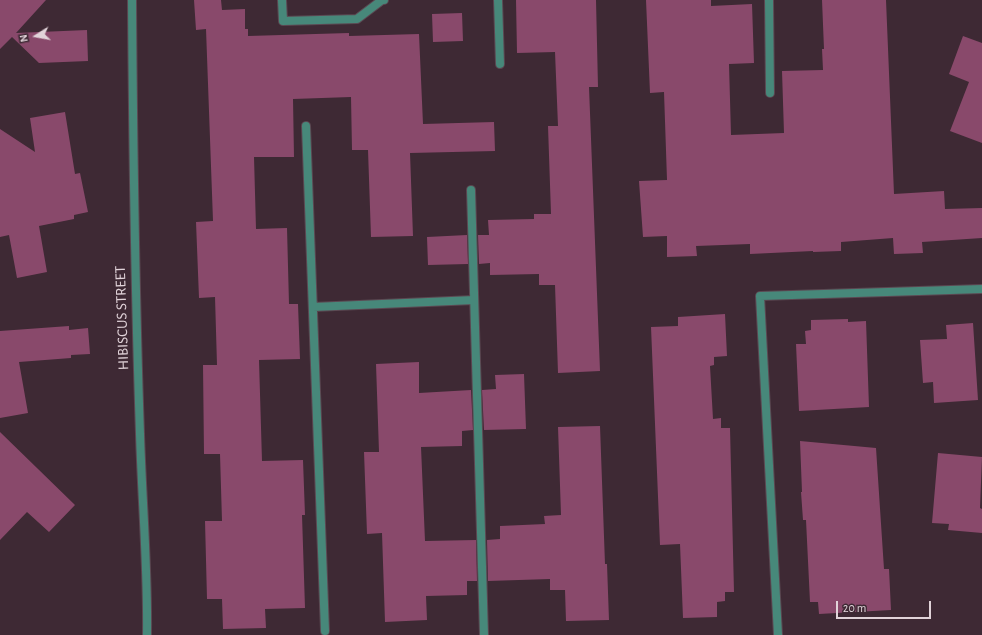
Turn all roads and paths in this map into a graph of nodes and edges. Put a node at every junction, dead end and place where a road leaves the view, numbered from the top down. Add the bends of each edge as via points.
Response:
1 (132, 0) edge
2 (282, 0) edge
3 (384, 0) edge
4 (498, 0) edge
5 (769, 0) edge
6 (500, 64) dead end
7 (770, 93) dead end
8 (306, 126) dead end
9 (471, 190) dead end
10 (982, 289) edge
11 (474, 300) junction
12 (313, 307) junction
13 (325, 631) dead end
14 (147, 635) edge
15 (484, 635) edge
16 (778, 635) edge

1 - 14 street, HIBISCUS STREET via 134,217
2 - 3 street via 283,21 357,19
4 - 6 street
5 - 7 street
8 - 12 street
9 - 11 street
10 - 16 street via 760,296
11 - 12 street
11 - 15 street
12 - 13 street

